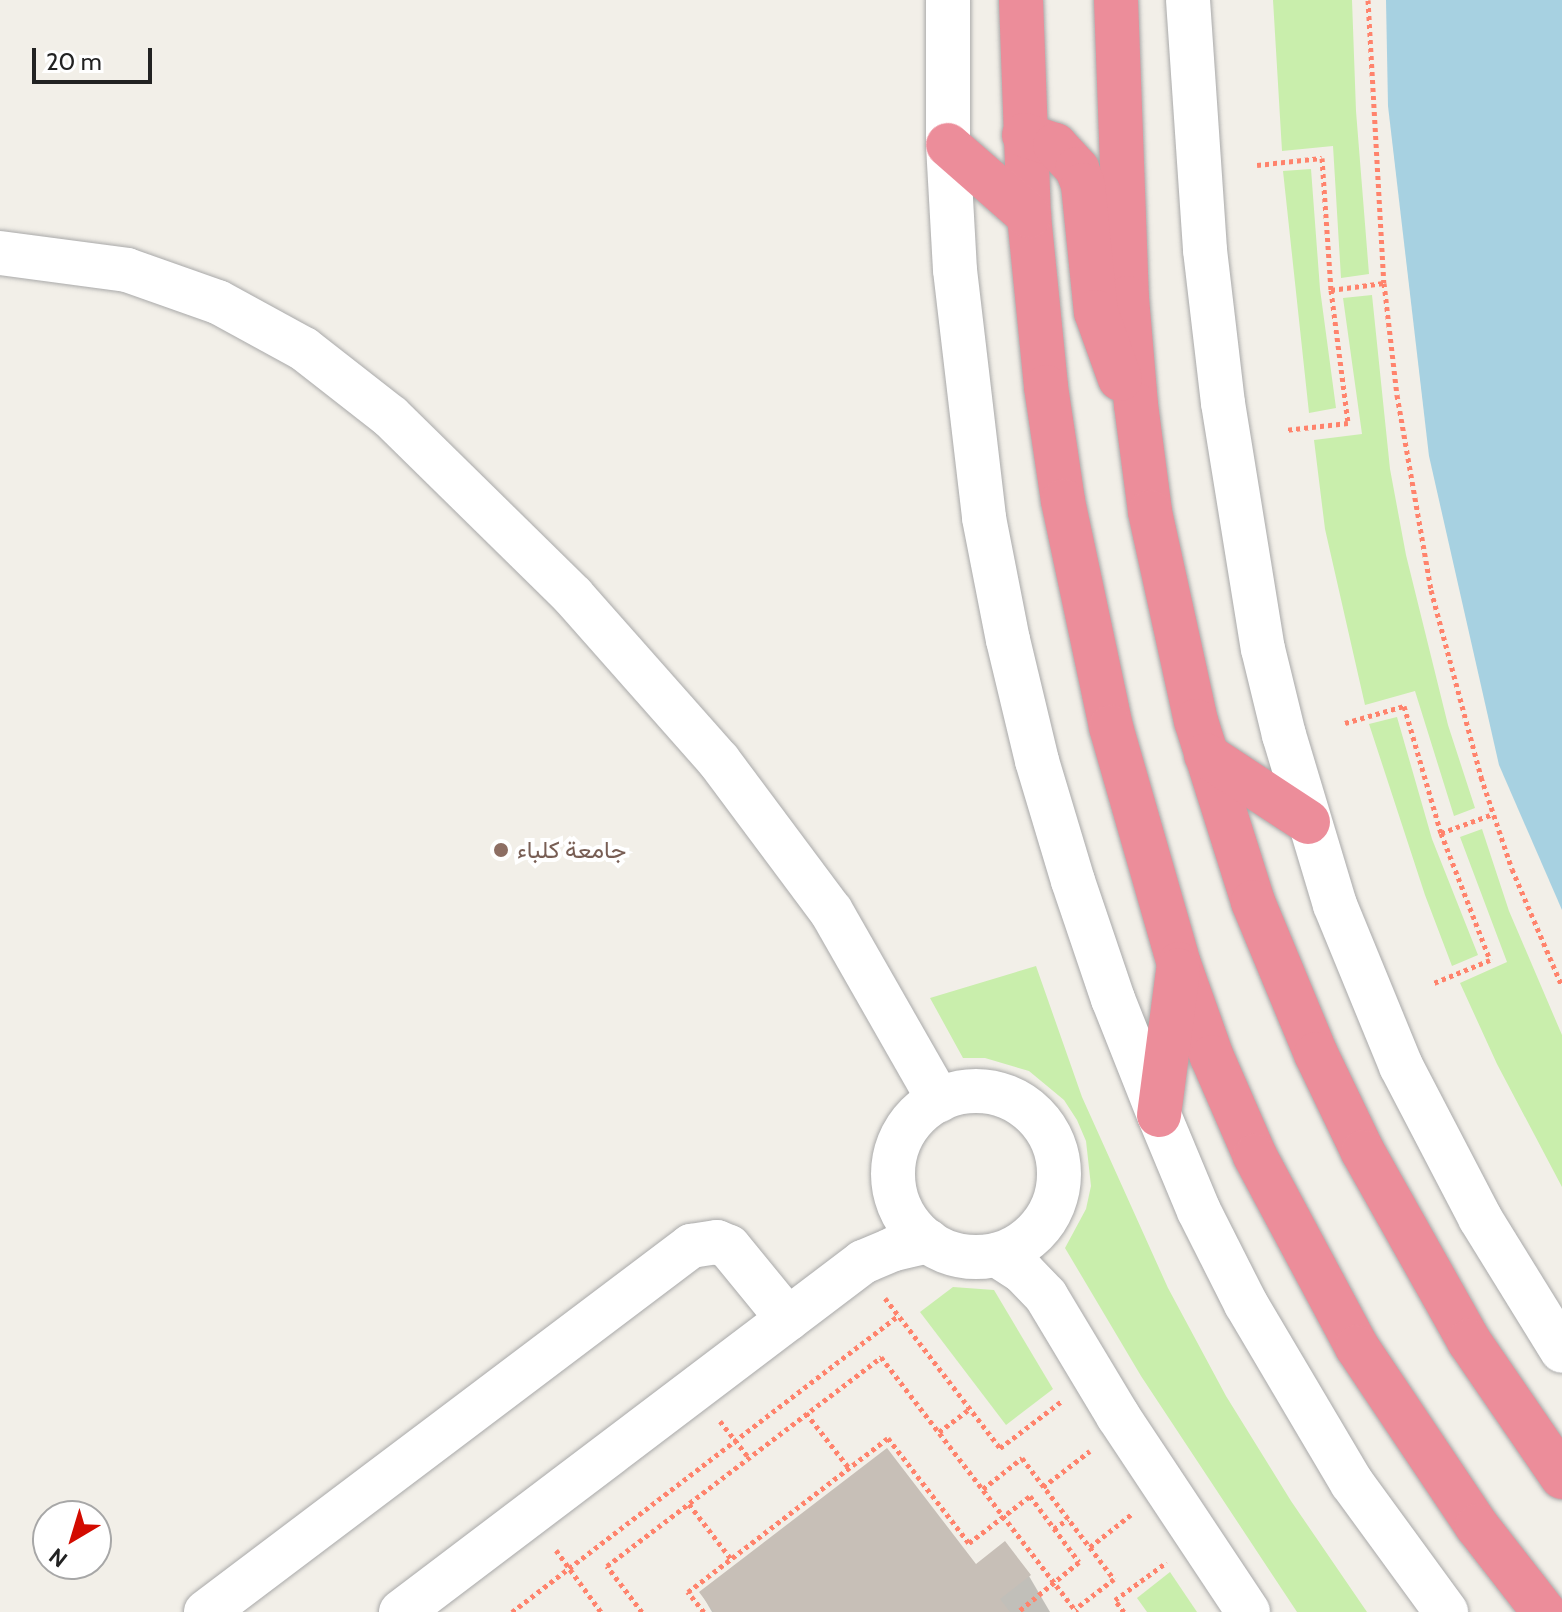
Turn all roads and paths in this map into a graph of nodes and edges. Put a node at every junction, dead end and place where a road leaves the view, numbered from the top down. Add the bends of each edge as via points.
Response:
1 (948, 0) edge
2 (1021, 0) edge
3 (1116, 0) edge
4 (1188, 0) edge
5 (1368, 0) edge
6 (1024, 135) junction
7 (948, 145) junction
8 (1257, 165) dead end
9 (1029, 216) junction
10 (0, 253) edge
11 (1384, 283) junction
12 (1331, 290) junction
13 (1136, 405) junction
14 (1285, 430) dead end
15 (1345, 723) dead end
16 (1206, 755) junction
17 (1493, 814) junction
18 (1308, 822) junction
19 (1441, 833) junction
20 (1179, 964) junction
21 (1434, 983) dead end
22 (1562, 986) edge
23 (939, 1100) junction
24 (1159, 1115) junction
25 (900, 1207) junction
26 (1038, 1230) junction
27 (928, 1241) junction
28 (997, 1255) junction
29 (881, 1283) junction
30 (1046, 1296) junction
31 (872, 1307) dead end
32 (899, 1315) junction
33 (788, 1319) junction
34 (1562, 1351) edge
35 (1069, 1396) dead end
36 (970, 1409) junction
37 (734, 1413) dead end
38 (806, 1413) junction
39 (709, 1432) dead end
40 (939, 1432) junction
41 (1098, 1444) dead end
42 (849, 1468) junction
43 (1562, 1477) edge
44 (1043, 1487) junction
45 (983, 1489) junction
46 (689, 1504) junction
47 (1139, 1509) dead end
48 (1004, 1516) junction
49 (1068, 1519) junction
50 (1054, 1529) junction
51 (566, 1542) dead end
52 (1090, 1547) junction
53 (731, 1559) junction
54 (1172, 1559) dead end
55 (568, 1570) junction
56 (1054, 1581) junction
57 (523, 1604) junction
58 (1076, 1610) edge
59 (206, 1612) edge
60 (401, 1612) edge
61 (512, 1612) edge
62 (529, 1612) edge
63 (601, 1612) edge
64 (642, 1612) edge
65 (704, 1612) edge
66 (1018, 1612) edge
67 (1124, 1612) edge
68 (1248, 1612) edge
69 (1446, 1612) edge
70 (1544, 1612) edge

1 - 7 street
2 - 6 highway
3 - 13 highway
4 - 18 street via 1205,250 1223,403 1263,649
5 - 11 path
6 - 9 highway
6 - 13 highway via 1055,145 1077,169 1096,312 1111,360
7 - 9 highway
7 - 24 street via 967,394 1008,640 1073,881
8 - 12 path via 1322,158
9 - 20 highway via 1046,387 1085,614 1140,838
10 - 23 street via 127,270 218,302 304,349 391,417 573,596 719,761 831,911
11 - 12 path
11 - 17 path via 1397,395 1431,590
12 - 14 path via 1348,423
13 - 16 highway via 1168,602
15 - 19 path via 1404,706
16 - 18 highway
16 - 43 highway via 1283,979 1363,1152 1469,1341
17 - 19 path
17 - 22 path
18 - 34 street via 1362,974 1407,1079 1480,1218
19 - 21 path via 1490,960
20 - 24 highway
20 - 70 highway via 1255,1156 1350,1334 1415,1439
23 - 25 street via 911,1122 895,1155 894,1190
23 - 26 street via 979,1091 999,1095 1019,1104 1048,1133 1059,1173 1057,1194
24 - 69 street via 1199,1211 1296,1396
25 - 27 street
25 - 29 street
26 - 28 street
26 - 30 street
27 - 28 street via 961,1256
27 - 29 street via 894,1249
28 - 30 street
29 - 31 path
29 - 32 path
29 - 33 street
30 - 68 street
32 - 36 path
32 - 55 path
33 - 59 street via 729,1247 717,1242 691,1246
33 - 60 street
35 - 36 path via 1000,1448
36 - 40 path
37 - 39 path
38 - 40 path via 881,1357
38 - 42 path
38 - 46 path
40 - 45 path
41 - 44 path
42 - 48 path via 888,1438 969,1543
42 - 53 path
44 - 45 path via 1022,1458
44 - 49 path
45 - 48 path
46 - 53 path
46 - 64 path via 607,1566
47 - 52 path
48 - 50 path via 1030,1496
48 - 56 path
49 - 50 path
49 - 52 path
50 - 56 path via 1079,1562
51 - 55 path via 554,1551
52 - 58 path via 1114,1579
53 - 65 path via 688,1592
54 - 67 path via 1115,1600
55 - 57 path
55 - 63 path
56 - 58 path
56 - 66 path
57 - 61 path
57 - 62 path

